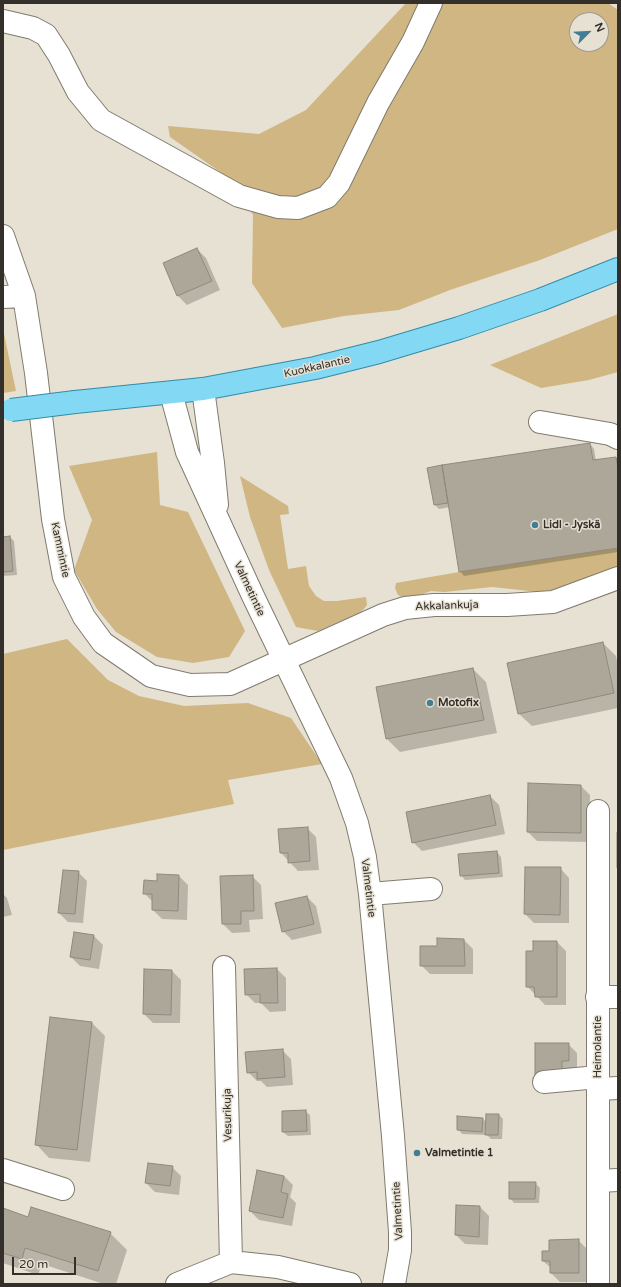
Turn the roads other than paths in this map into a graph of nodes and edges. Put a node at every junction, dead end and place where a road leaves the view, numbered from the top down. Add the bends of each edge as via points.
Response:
1 (431, 3) edge
2 (3, 21) edge
3 (3, 236) edge
4 (618, 269) edge
5 (13, 297) edge
6 (203, 389) junction
7 (171, 393) junction
8 (7, 411) edge
9 (540, 422) dead end
10 (618, 438) edge
11 (218, 522) junction
12 (618, 578) edge
13 (283, 659) junction
14 (598, 811) dead end
15 (431, 889) dead end
16 (370, 894) junction
17 (224, 967) dead end
18 (608, 997) edge
19 (544, 1082) dead end
20 (604, 1085) edge
21 (3, 1170) edge
22 (608, 1180) edge
23 (63, 1189) dead end
24 (231, 1262) junction
25 (178, 1284) edge
26 (350, 1284) edge
27 (394, 1284) edge
28 (598, 1284) edge

1 - 2 street via 339,183 326,197 298,208 278,207 239,196 101,120 78,92 46,35 33,28
3 - 5 street, Kammintie
4 - 6 main road, Kuokkalantie via 532,303 379,352 315,368
5 - 13 street, Kammintie via 36,373 53,520 64,577 84,617 103,643 150,676 190,685 230,684
6 - 7 main road, Kuokkalantie
6 - 11 street, Valmetintie
7 - 8 main road, Kuokkalantie, bridge
7 - 11 street, Valmetintie via 187,452
9 - 10 street via 610,434
11 - 13 street, Valmetintie
12 - 13 street, Akkalankuja via 554,602 405,608 383,615
13 - 16 street, Valmetintie via 341,778 357,823
14 - 18 street, Heimolantie
15 - 16 street
16 - 27 street, Valmetintie via 400,1232 400,1250
17 - 24 street, Vesurikuja
18 - 20 street, Heimolantie
19 - 20 street
20 - 22 street, Heimolantie
21 - 23 street
22 - 28 street, Heimolantie
24 - 25 street
24 - 26 street via 278,1267

